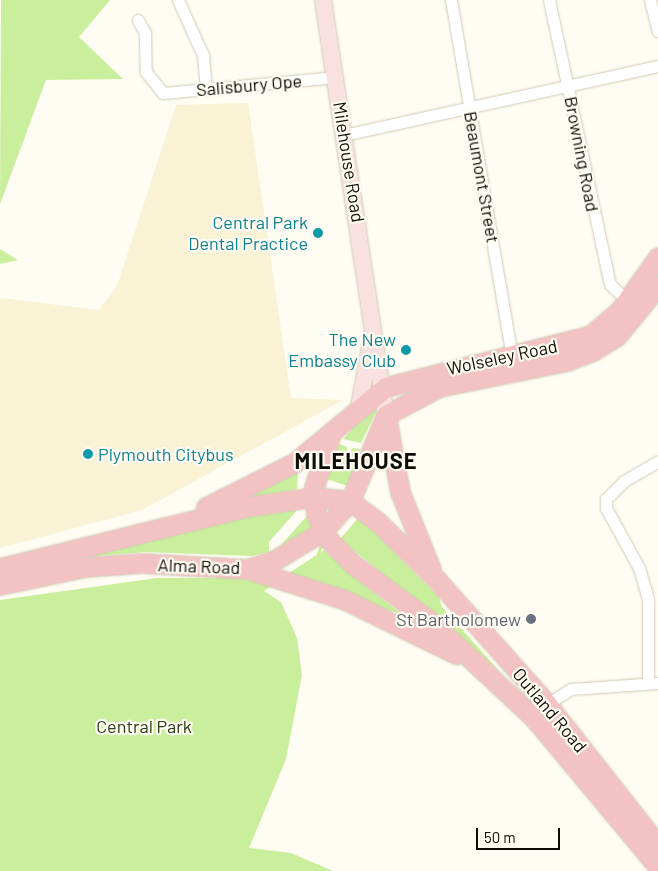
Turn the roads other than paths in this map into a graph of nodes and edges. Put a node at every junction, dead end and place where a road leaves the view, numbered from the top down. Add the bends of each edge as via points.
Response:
1 (178, 0) edge
2 (322, 0) edge
3 (451, 0) edge
4 (549, 0) edge
5 (650, 0) edge
6 (138, 20) dead end
7 (658, 31) edge
8 (658, 66) edge
9 (336, 77) junction
10 (568, 86) junction
11 (206, 89) junction
12 (471, 109) junction
13 (344, 135) junction
14 (658, 257) edge
15 (658, 286) edge
16 (627, 301) junction
17 (374, 324) junction
18 (512, 355) junction
19 (386, 387) junction
20 (358, 407) junction
21 (386, 415) junction
22 (330, 437) junction
23 (658, 461) edge
24 (314, 497) junction
25 (350, 501) junction
26 (175, 521) junction
27 (323, 531) junction
28 (0, 568) edge
29 (247, 569) junction
30 (437, 580) junction
31 (0, 585) edge
32 (653, 597) edge
33 (477, 666) junction
34 (653, 682) edge
35 (547, 704) junction
36 (658, 845) edge
37 (658, 867) edge

1 - 11 street via 203,55
2 - 9 main road, Milehouse Road
3 - 12 street, Beaumont Street
4 - 10 street, Browning Road
5 - 7 street
6 - 11 street, Salisbury Ope via 145,33 146,72 163,93
8 - 10 street
9 - 11 street, Salisbury Ope
9 - 13 main road, Milehouse Road
10 - 12 street
10 - 16 street, Browning Road via 610,284
12 - 13 street
12 - 18 street, Beaumont Street
13 - 17 main road, Milehouse Road
14 - 16 main road, Wolseley Road
15 - 21 main road, Wolseley Road via 617,336 593,351 568,361 439,387 410,399
16 - 18 main road, Wolseley Road via 591,335
17 - 19 main road, Milehouse Road
17 - 20 main road, Milehouse Road
18 - 19 main road, Wolseley Road
19 - 20 main road, Wolseley Road
19 - 21 main road, Outland Road
20 - 22 main road, Wolseley Road
21 - 25 main road, Alma Road
21 - 30 main road, Outland Road via 400,492
22 - 24 main road, Outland Road via 316,473
22 - 26 main road via 258,484
23 - 32 street via 624,481 606,500 606,508
24 - 25 main road
24 - 26 main road
24 - 27 main road, Outland Road
25 - 27 main road, Alma Road
25 - 30 main road, Outland Road via 378,521
26 - 28 main road
27 - 29 main road, Alma Road via 275,560
27 - 33 main road, Outland Road via 354,565 429,620
29 - 31 main road, Alma Road via 94,566
29 - 33 main road, Outland Road via 344,599
30 - 35 main road, Outland Road
32 - 34 street
33 - 37 main road, Outland Road via 534,718
34 - 35 street via 571,689
35 - 36 main road, Outland Road

